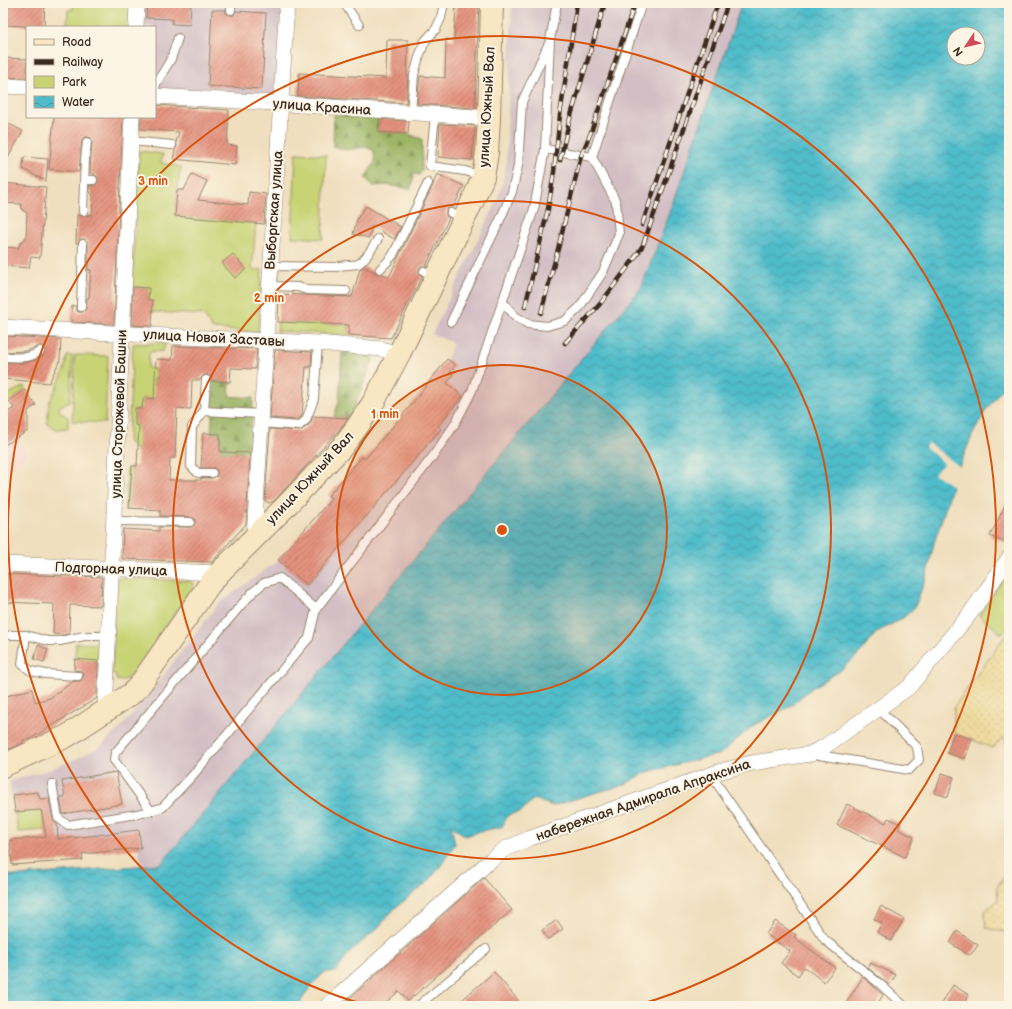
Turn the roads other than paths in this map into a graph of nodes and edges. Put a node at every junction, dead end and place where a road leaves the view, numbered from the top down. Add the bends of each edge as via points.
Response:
1 (137, 3) edge
2 (287, 3) edge
3 (344, 3) edge
4 (444, 3) edge
5 (492, 3) edge
6 (557, 3) edge
7 (642, 3) edge
8 (359, 25) dead end
9 (136, 26) edge
10 (178, 38) dead end
11 (550, 40) junction
12 (156, 84) edge
13 (3, 86) edge
14 (26, 87) edge
15 (156, 96) edge
16 (281, 104) junction
17 (411, 113) junction
18 (435, 115) junction
19 (132, 118) edge
20 (489, 118) junction
21 (131, 141) junction
22 (87, 142) dead end
23 (172, 145) dead end
24 (545, 149) junction
25 (592, 157) junction
26 (483, 177) junction
27 (428, 183) dead end
28 (84, 211) dead end
29 (378, 239) dead end
30 (83, 244) dead end
31 (271, 266) junction
32 (380, 269) dead end
33 (270, 286) junction
34 (346, 291) dead end
35 (502, 301) junction
36 (81, 307) dead end
37 (451, 322) dead end
38 (3, 327) edge
39 (122, 334) junction
40 (266, 341) junction
41 (318, 344) junction
42 (40, 351) dead end
43 (399, 354) junction
44 (3, 357) edge
45 (206, 380) dead end
46 (204, 411) junction
47 (261, 419) junction
48 (212, 473) dead end
49 (114, 521) junction
50 (190, 522) dead end
51 (254, 537) junction
52 (1009, 558) edge
53 (3, 564) edge
54 (112, 569) junction
55 (219, 573) junction
56 (316, 609) junction
57 (11, 635) dead end
58 (26, 635) junction
59 (108, 636) junction
60 (78, 676) dead end
61 (879, 709) junction
62 (106, 712) junction
63 (810, 754) junction
64 (3, 766) edge
65 (711, 775) junction
66 (52, 784) dead end
67 (151, 811) junction
68 (486, 949) dead end
69 (327, 1006) edge
70 (418, 1006) edge
71 (904, 1006) edge

1 - 9 street
2 - 16 street, Выборгская улица
3 - 8 lane
4 - 17 lane via 436,29 425,41 419,57 414,75
5 - 20 street, улица Южный Вал
6 - 11 lane
7 - 25 lane
10 - 12 lane via 171,59
11 - 24 lane
11 - 37 lane via 522,102 518,166 512,192
13 - 14 street
15 - 16 street, улица Красина
16 - 17 street, улица Красина
16 - 31 street, Выборгская улица
17 - 18 street, улица Красина
18 - 20 street, улица Красина
18 - 26 lane via 430,166 465,171
19 - 21 street, улица Сторожевой Башни
20 - 26 street, улица Южный Вал
21 - 23 lane
21 - 39 street, улица Сторожевой Башни via 125,178
22 - 28 lane via 85,159 88,176
24 - 25 lane
24 - 35 lane via 534,209
25 - 35 lane via 616,202 619,234 603,272 579,308 565,321 547,326 528,324 515,316
26 - 43 street, улица Южный Вал via 458,216 430,274
27 - 32 lane via 396,256
29 - 31 lane via 360,263 341,265 337,268
30 - 36 lane
31 - 33 street, Выборгская улица
33 - 34 lane
33 - 40 street, Выборгская улица
35 - 56 lane via 472,391 455,424
38 - 39 street, улица Новой Заставы via 41,332 80,327
39 - 40 street, улица Новой Заставы
39 - 49 street, улица Сторожевой Башни
40 - 41 street, улица Новой Заставы
40 - 47 street, Выборгская улица
41 - 43 street, улица Новой Заставы via 381,349
41 - 47 lane via 314,399 306,420 299,426
42 - 44 lane via 27,358
43 - 51 street, улица Южный Вал via 373,404 346,442
45 - 46 lane
46 - 47 lane
46 - 48 lane via 192,427 191,466 198,473
47 - 51 street, Выборгская улица
49 - 50 lane
49 - 54 street, улица Сторожевой Башни
51 - 55 street, улица Южный Вал
52 - 61 street, набережная Адмирала Апраксина via 969,615 909,687
53 - 54 street, Подгорная улица
54 - 55 street, Подгорная улица
54 - 59 street, улица Сторожевой Башни
55 - 62 street, улица Южный Вал via 139,686
56 - 67 lane via 309,638 193,775 163,807
56 - 67 lane via 280,578 264,583 252,592 115,753 114,760
57 - 58 lane
58 - 59 lane via 48,641
58 - 60 lane via 22,664 32,671 46,674
59 - 62 street, улица Сторожевой Башни via 102,677
61 - 63 street, набережная Адмирала Апраксина
61 - 63 lane via 917,747 919,760 909,770
62 - 64 street, улица Южный Вал via 67,736
63 - 65 street, набережная Адмирала Апраксина via 752,763
65 - 69 street, набережная Адмирала Апраксина via 505,849
65 - 71 lane via 825,940
66 - 67 lane via 58,818 68,825
68 - 70 lane

